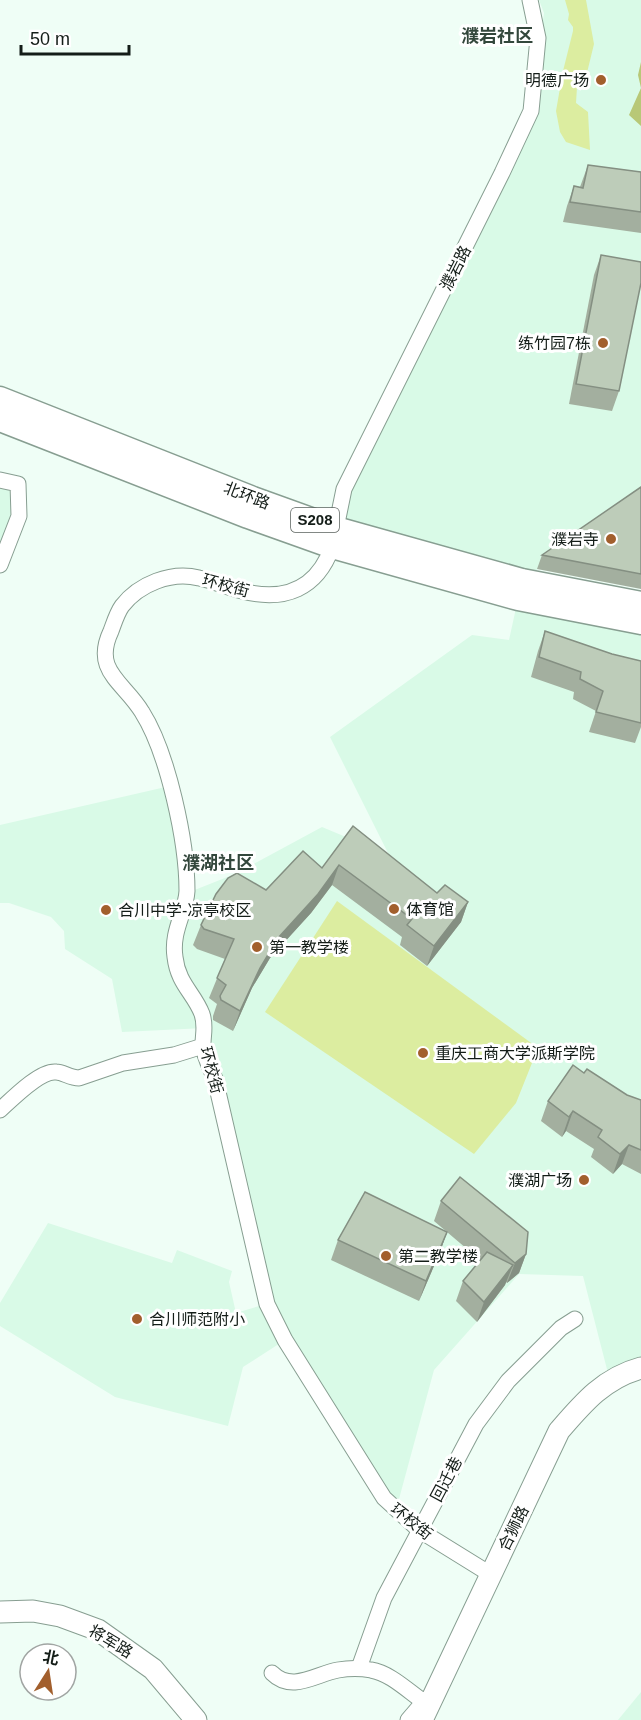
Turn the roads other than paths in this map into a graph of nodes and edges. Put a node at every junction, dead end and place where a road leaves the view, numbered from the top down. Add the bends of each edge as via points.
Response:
1 (530, 0) edge
2 (0, 398) edge
3 (0, 420) edge
4 (0, 480) edge
5 (334, 537) junction
6 (0, 565) edge
7 (641, 603) edge
8 (641, 623) edge
9 (203, 1046) junction
10 (0, 1110) edge
11 (574, 1318) dead end
12 (641, 1368) edge
13 (419, 1530) junction
14 (490, 1574) junction
15 (0, 1612) edge
16 (359, 1668) junction
17 (272, 1673) dead end
18 (423, 1711) edge
19 (196, 1720) edge
20 (408, 1720) edge

1 - 5 street, 濮岩路 via 538,38 531,111 344,489
2 - 5 main road, 北环路 / S208 via 253,498
3 - 5 main road, 北环路 / S208 via 249,517
4 - 6 street via 18,484 19,516
5 - 7 main road, 北环路 / S208
5 - 8 main road, 北环路 / S208 via 518,599
5 - 9 street, 环校街 via 326,563 314,578 293,592 243,592 197,577 169,578 144,586 122,607 105,643 104,659 159,744 180,825 187,893 176,929 175,956 181,982 201,1012 205,1028
9 - 10 street via 123,1063 79,1078 52,1072 25,1088
9 - 13 street, 环校街 via 215,1079 267,1304 285,1340 384,1498
11 - 13 street, 回迁巷 via 508,1381 476,1424
12 - 14 main road, 合狮路 via 610,1381 585,1400 559,1431
13 - 14 street, 环校街
13 - 16 street, 回迁巷 via 384,1598
14 - 18 main road, 合狮路
15 - 19 main road, 将军路 via 33,1611 98,1630 153,1669
16 - 17 street via 291,1682 279,1680
16 - 18 street via 375,1670 393,1680
18 - 20 street

